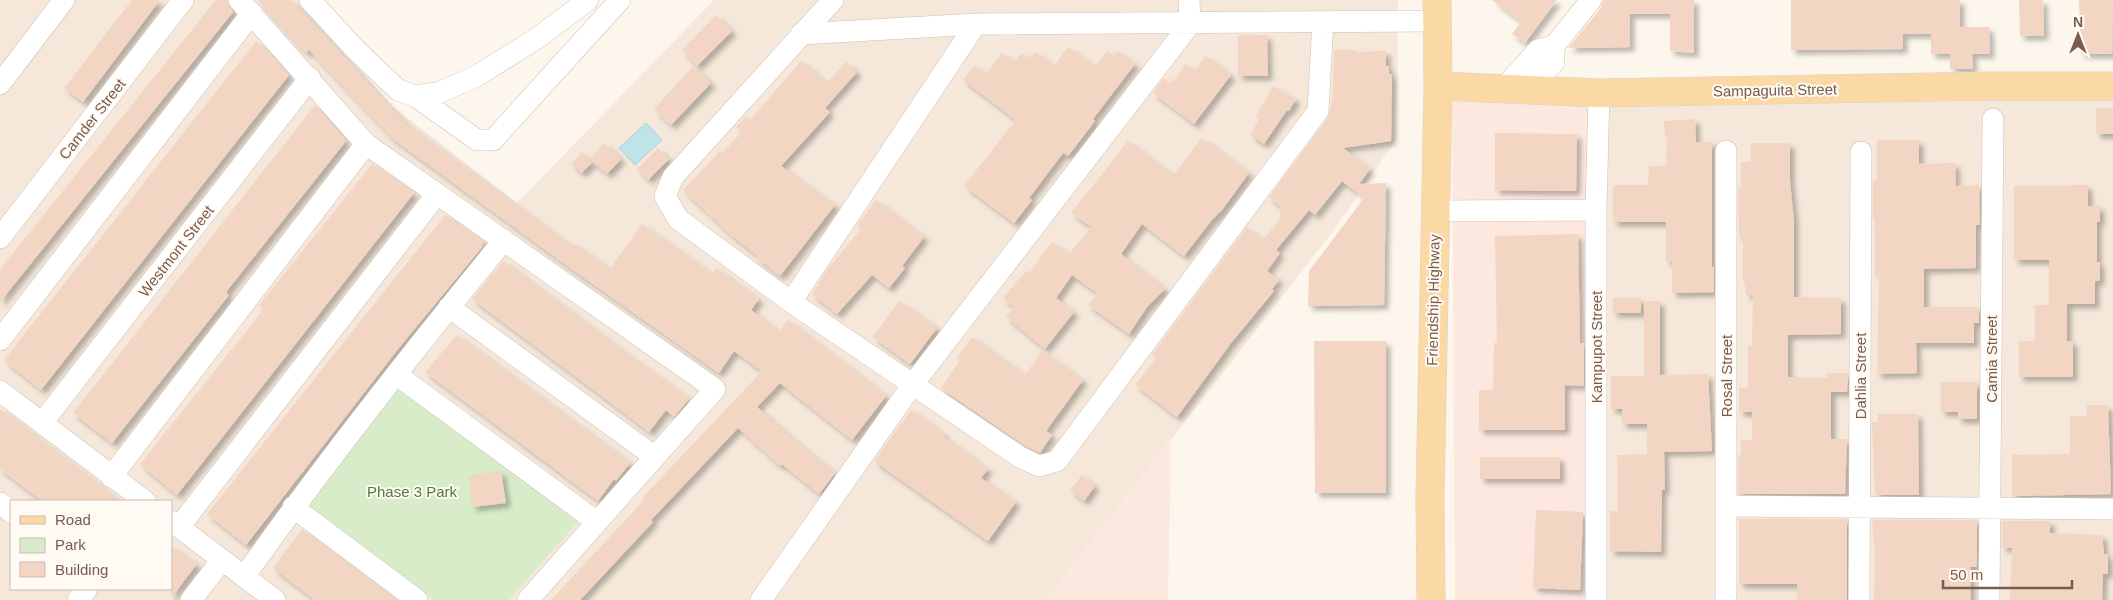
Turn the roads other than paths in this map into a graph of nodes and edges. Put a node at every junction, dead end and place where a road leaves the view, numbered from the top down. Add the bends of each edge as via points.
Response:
1 (64, 0) edge
2 (183, 0) edge
3 (310, 0) edge
4 (588, 0) edge
5 (620, 0) edge
6 (833, 0) edge
7 (1189, 0) edge
8 (1590, 0) edge
9 (245, 6) edge
10 (1437, 11) edge
11 (1323, 22) junction
12 (976, 24) junction
13 (1190, 24) junction
14 (801, 34) junction
15 (310, 78) junction
16 (0, 84) edge
17 (1438, 86) junction
18 (2113, 86) edge
19 (1515, 91) junction
20 (1599, 93) junction
21 (416, 96) junction
22 (1993, 119) dead end
23 (366, 144) junction
24 (1726, 151) dead end
25 (1861, 152) dead end
26 (437, 194) junction
27 (1596, 210) junction
28 (1434, 211) junction
29 (0, 238) edge
30 (504, 240) junction
31 (791, 302) junction
32 (449, 307) junction
33 (0, 340) edge
34 (397, 375) junction
35 (913, 384) junction
36 (0, 391) edge
37 (42, 423) junction
38 (655, 457) junction
39 (111, 477) junction
40 (144, 500) edge
41 (0, 503) edge
42 (1726, 506) junction
43 (1860, 507) junction
44 (293, 508) junction
45 (1990, 508) junction
46 (2113, 509) edge
47 (10, 511) edge
48 (597, 522) junction
49 (175, 524) edge
50 (222, 560) junction
51 (244, 577) junction
52 (86, 590) edge
53 (78, 600) edge
54 (191, 600) edge
55 (274, 600) edge
56 (417, 600) edge
57 (528, 600) edge
58 (761, 600) edge
59 (1431, 600) edge
60 (1596, 600) edge
61 (1726, 600) edge
62 (1859, 600) edge
63 (1990, 600) edge

1 - 16 street
2 - 29 street, Camder Street
3 - 21 street via 398,90
4 - 21 street via 536,39 475,77 440,92
5 - 21 street via 493,140 478,140
6 - 14 street
7 - 13 street
8 - 19 street via 1554,46 1538,50
9 - 15 street
9 - 33 street
10 - 11 street
10 - 17 main road, Friendship Highway
11 - 13 street
11 - 35 street via 1318,111 1057,461 1039,466 1020,456
12 - 13 street
12 - 14 street
12 - 31 street
13 - 35 street
14 - 31 street via 674,177 664,196 678,219
15 - 23 street
15 - 37 street, Westmont Street
17 - 19 main road, Sampaguita Street
17 - 28 main road, Friendship Highway
18 - 20 main road, Sampaguita Street
19 - 20 main road, Sampaguita Street
20 - 27 street, Kampupot Street
22 - 45 street, Camia Street
23 - 26 street
23 - 39 street
24 - 42 street, Rosal Street
25 - 43 street, Dahlia Street
26 - 30 street
26 - 49 street
27 - 28 street
27 - 60 street, Kampupot Street
28 - 59 main road, Friendship Highway
30 - 32 street
30 - 38 street via 715,389
31 - 35 street
32 - 34 street
32 - 38 street
34 - 44 street
34 - 48 street
35 - 58 street
36 - 37 street
37 - 39 street
38 - 48 street
39 - 40 street
41 - 47 street
42 - 43 street
42 - 61 street, Rosal Street
43 - 45 street
43 - 62 street, Dahlia Street
44 - 51 street
44 - 56 street
45 - 46 street
45 - 63 street, Camia Street
48 - 57 street
49 - 50 street
50 - 51 street
50 - 54 street
51 - 55 street
52 - 53 street

